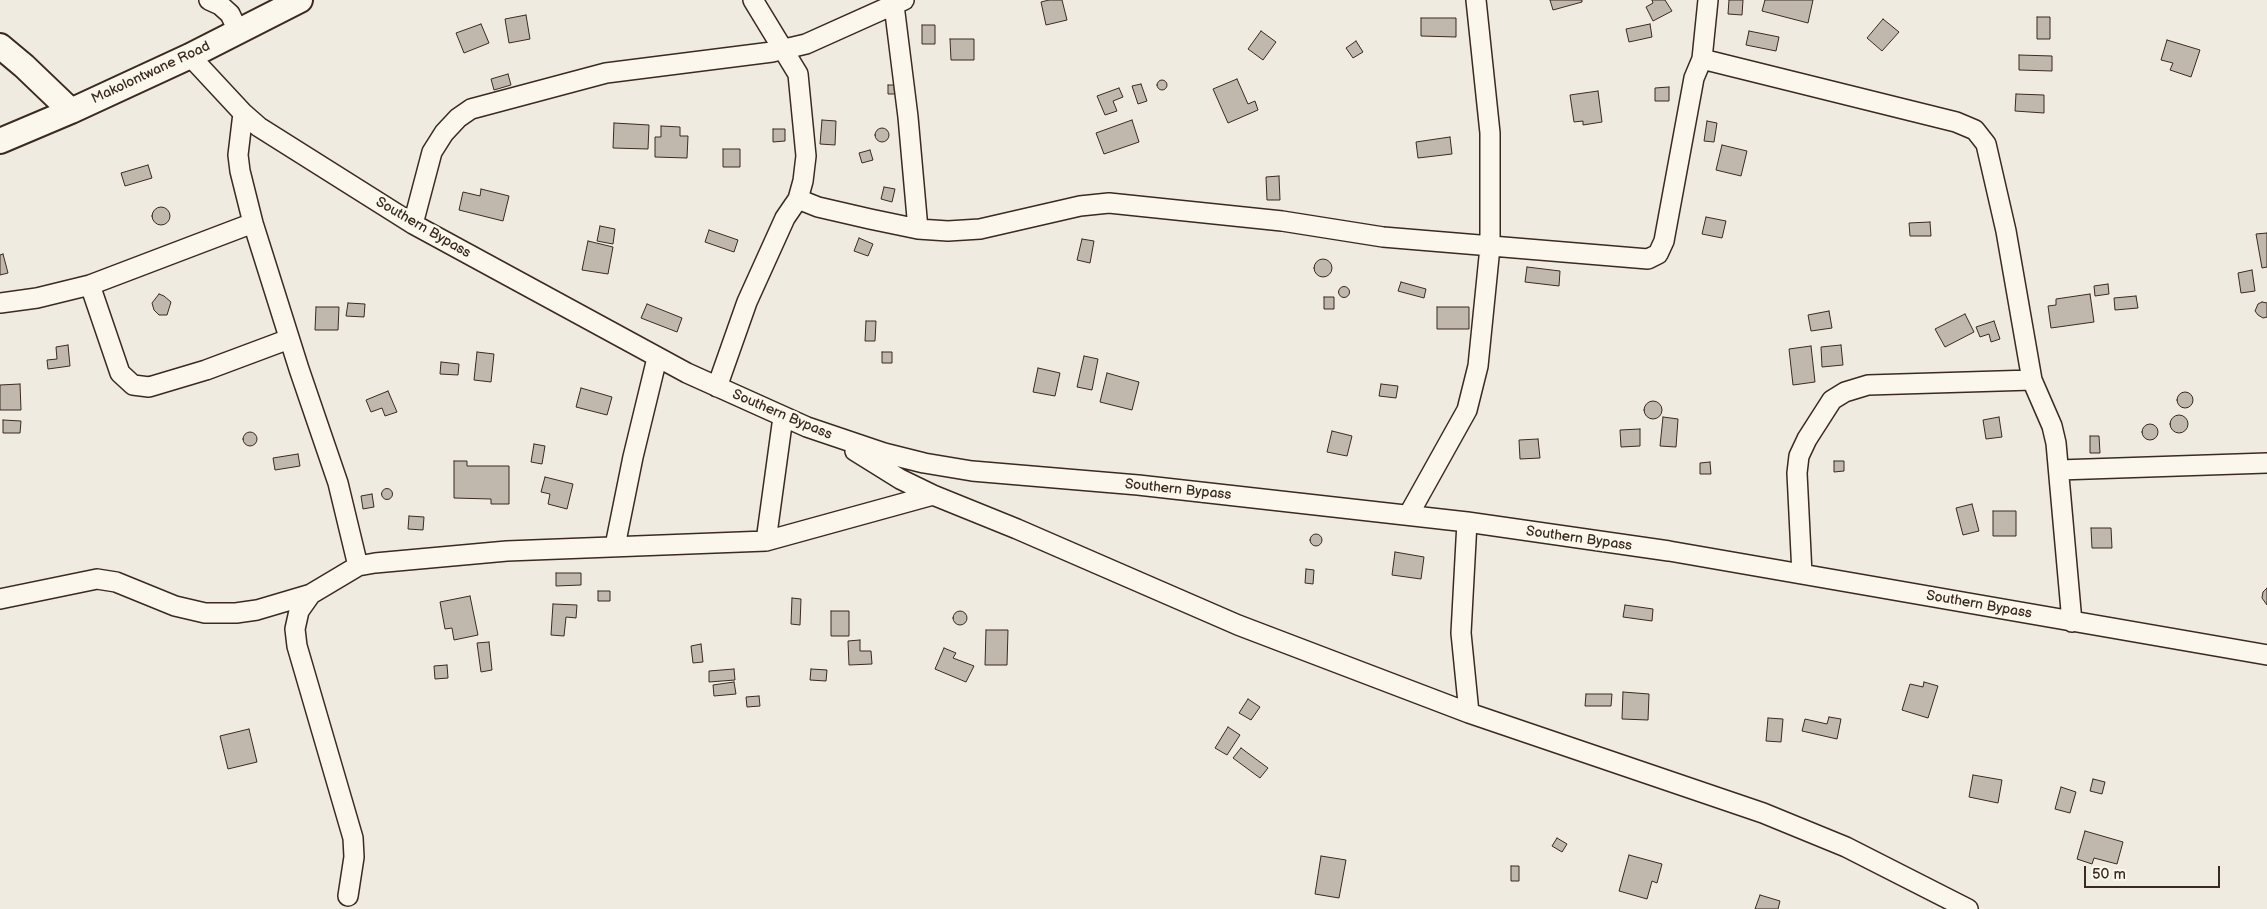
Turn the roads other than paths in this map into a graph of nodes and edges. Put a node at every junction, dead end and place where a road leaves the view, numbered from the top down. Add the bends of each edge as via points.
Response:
1 (300, 0) edge
2 (753, 0) edge
3 (1476, 0) edge
4 (1708, 0) edge
5 (218, 2) edge
6 (899, 2) edge
7 (238, 31) junction
8 (0, 46) edge
9 (781, 50) junction
10 (190, 56) junction
11 (1702, 59) junction
12 (71, 111) junction
13 (243, 113) junction
14 (0, 141) edge
15 (798, 199) junction
16 (252, 223) junction
17 (413, 224) junction
18 (918, 229) junction
19 (1490, 247) junction
20 (90, 285) junction
21 (0, 303) edge
22 (289, 339) junction
23 (657, 358) junction
24 (2032, 380) junction
25 (716, 387) junction
26 (783, 417) junction
27 (835, 438) junction
28 (2267, 463) edge
29 (2059, 470) junction
30 (933, 495) junction
31 (1409, 514) junction
32 (1467, 522) junction
33 (766, 541) junction
34 (615, 546) junction
35 (358, 566) junction
36 (1802, 574) junction
37 (311, 594) junction
38 (0, 599) edge
39 (2072, 622) junction
40 (2267, 655) edge
41 (1469, 714) junction
42 (348, 896) dead end
43 (1968, 909) edge

1 - 7 main road, Makolontwane Road
2 - 9 street
3 - 19 street via 1490,133
4 - 11 street
5 - 7 street via 230,14
6 - 9 street via 806,44
6 - 18 street
7 - 10 main road, Makolontwane Road
8 - 12 main road
9 - 15 street via 798,74 800,87 806,156
9 - 17 street via 606,73 471,109 458,118 432,152
10 - 12 main road, Makolontwane Road
10 - 13 street, Southern Bypass
11 - 19 street via 1694,78 1664,241 1658,254 1648,259
11 - 24 street via 1956,122 1975,130 1986,144 2006,231
12 - 14 main road, Makolontwane Road
13 - 16 street via 238,155
13 - 17 street, Southern Bypass via 259,127
15 - 18 street via 818,207
15 - 25 street via 785,218 746,302
16 - 20 street
16 - 22 street
17 - 23 street, Southern Bypass
18 - 19 street via 980,229 1080,206 1109,203
19 - 31 street via 1478,366 1467,410
20 - 21 street
20 - 22 street via 120,373 133,385 149,387
22 - 35 street via 338,483
23 - 25 street, Southern Bypass
23 - 34 street
24 - 29 street via 2052,426
24 - 36 street via 1868,384 1832,400 1799,456
25 - 26 street, Southern Bypass
26 - 27 street, Southern Bypass
26 - 33 street
27 - 30 street via 900,479
27 - 31 street, Southern Bypass via 916,461 972,471
28 - 29 street
29 - 39 street
30 - 33 street
30 - 41 street via 1238,625
31 - 32 street, Southern Bypass
32 - 36 street, Southern Bypass
32 - 41 street via 1461,633
33 - 34 street
34 - 35 street via 458,555
35 - 37 street
36 - 39 street, Southern Bypass
37 - 38 street via 258,610 205,613 175,606 116,582 97,579
37 - 42 street via 299,611 295,629 297,646 353,838 354,856
39 - 40 street, Southern Bypass
41 - 43 street via 1798,826

